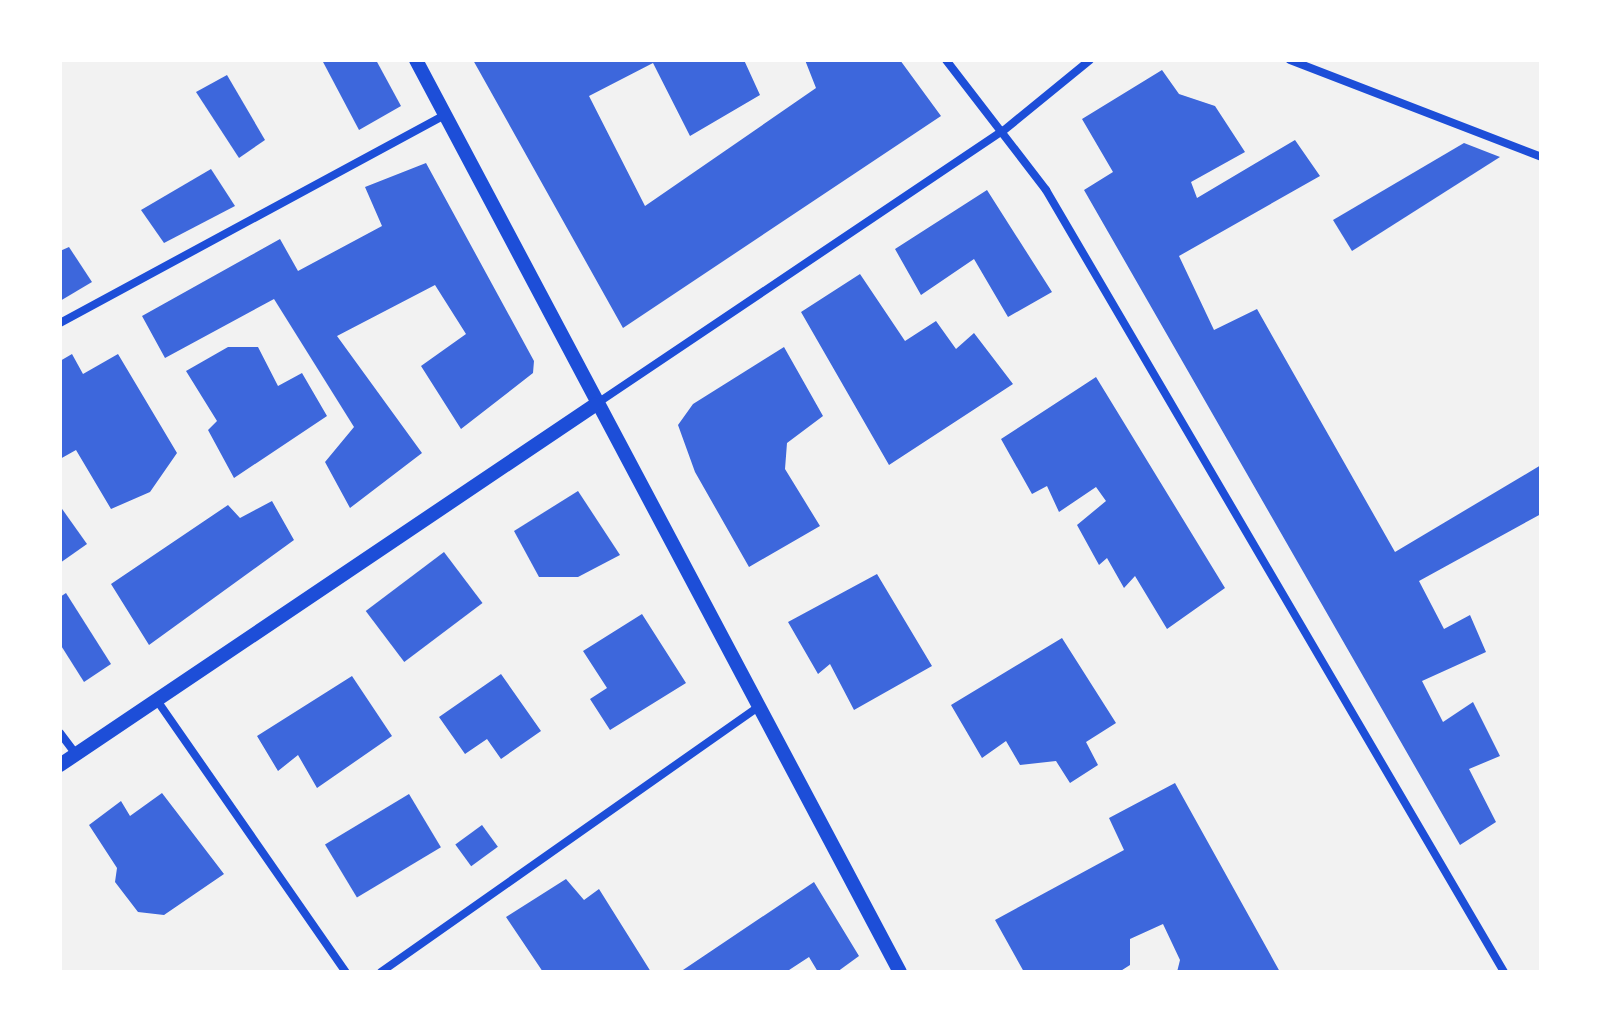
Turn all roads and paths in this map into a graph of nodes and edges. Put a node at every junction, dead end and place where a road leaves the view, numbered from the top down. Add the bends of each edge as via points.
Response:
1 (416, 60) edge
2 (946, 60) edge
3 (1090, 60) edge
4 (1290, 60) edge
5 (447, 114) junction
6 (1003, 131) junction
7 (1541, 157) edge
8 (60, 323) edge
9 (595, 405) junction
10 (156, 699) junction
11 (758, 707) junction
12 (60, 733) edge
13 (76, 754) junction
14 (60, 765) edge
15 (346, 972) edge
16 (381, 972) edge
17 (900, 972) edge
18 (1504, 972) edge

1 - 5 street
2 - 6 street
3 - 6 street
4 - 7 street
5 - 8 street
5 - 9 street
6 - 9 street
6 - 18 street via 1046,190
9 - 10 street
9 - 11 street
10 - 13 street
10 - 15 street
11 - 16 street
11 - 17 street
12 - 13 street
13 - 14 street

